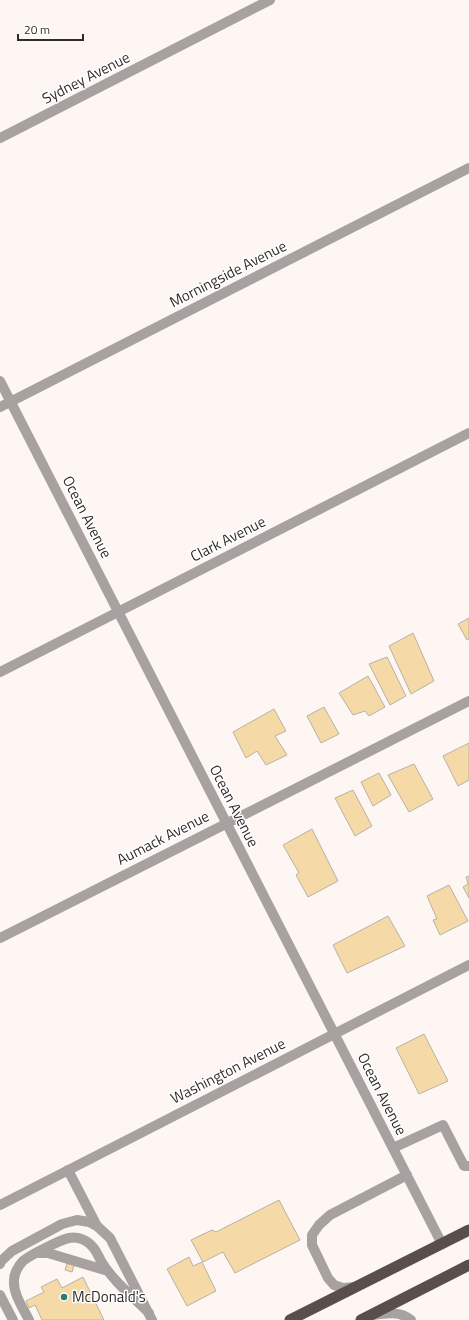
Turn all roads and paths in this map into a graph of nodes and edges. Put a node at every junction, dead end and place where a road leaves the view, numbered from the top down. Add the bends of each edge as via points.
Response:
1 (270, 0) edge
2 (0, 138) edge
3 (469, 168) edge
4 (0, 381) edge
5 (11, 402) junction
6 (0, 407) edge
7 (469, 433) edge
8 (118, 612) junction
9 (0, 672) edge
10 (469, 701) edge
11 (226, 823) junction
12 (0, 938) edge
13 (469, 965) edge
14 (334, 1034) junction
15 (393, 1148) junction
16 (469, 1166) edge
17 (68, 1170) junction
18 (407, 1175) junction
19 (0, 1205) edge
20 (97, 1226) junction
21 (469, 1230) edge
22 (442, 1244) junction
23 (36, 1253) junction
24 (0, 1264) edge
25 (469, 1265) edge
26 (108, 1271) junction
27 (357, 1287) junction
28 (0, 1294) edge
29 (371, 1315) junction
30 (151, 1318) edge
31 (13, 1320) edge
32 (29, 1320) edge
33 (290, 1320) edge
34 (361, 1320) edge
35 (411, 1320) edge

1 - 2 street, Sydney Avenue
3 - 5 street, Morningside Avenue
4 - 5 street, Ocean Avenue
5 - 6 street, Morningside Avenue
5 - 8 street, Ocean Avenue
7 - 8 street, Clark Avenue
8 - 9 street, Clark Avenue
8 - 11 street, Ocean Avenue
10 - 11 street, Aumack Avenue
11 - 12 street, Aumack Avenue
11 - 14 street, Ocean Avenue
13 - 14 street, Washington Avenue
14 - 15 street, Ocean Avenue
14 - 17 street, Washington Avenue
15 - 16 street via 443,1125 464,1166
15 - 18 street, Ocean Avenue
17 - 19 street, Washington Avenue
17 - 20 street
18 - 22 street, Ocean Avenue
18 - 27 street via 330,1215 312,1235 312,1245 334,1285 343,1288
20 - 24 street via 77,1220 62,1224 12,1251
20 - 30 street via 110,1238
21 - 22 highway
22 - 27 highway
23 - 26 street via 48,1253
23 - 26 street via 68,1238 85,1240 92,1246
23 - 32 street via 22,1262 14,1281 16,1292
25 - 29 highway
26 - 30 street
27 - 33 highway
28 - 31 street
29 - 34 highway
29 - 35 street via 406,1315

